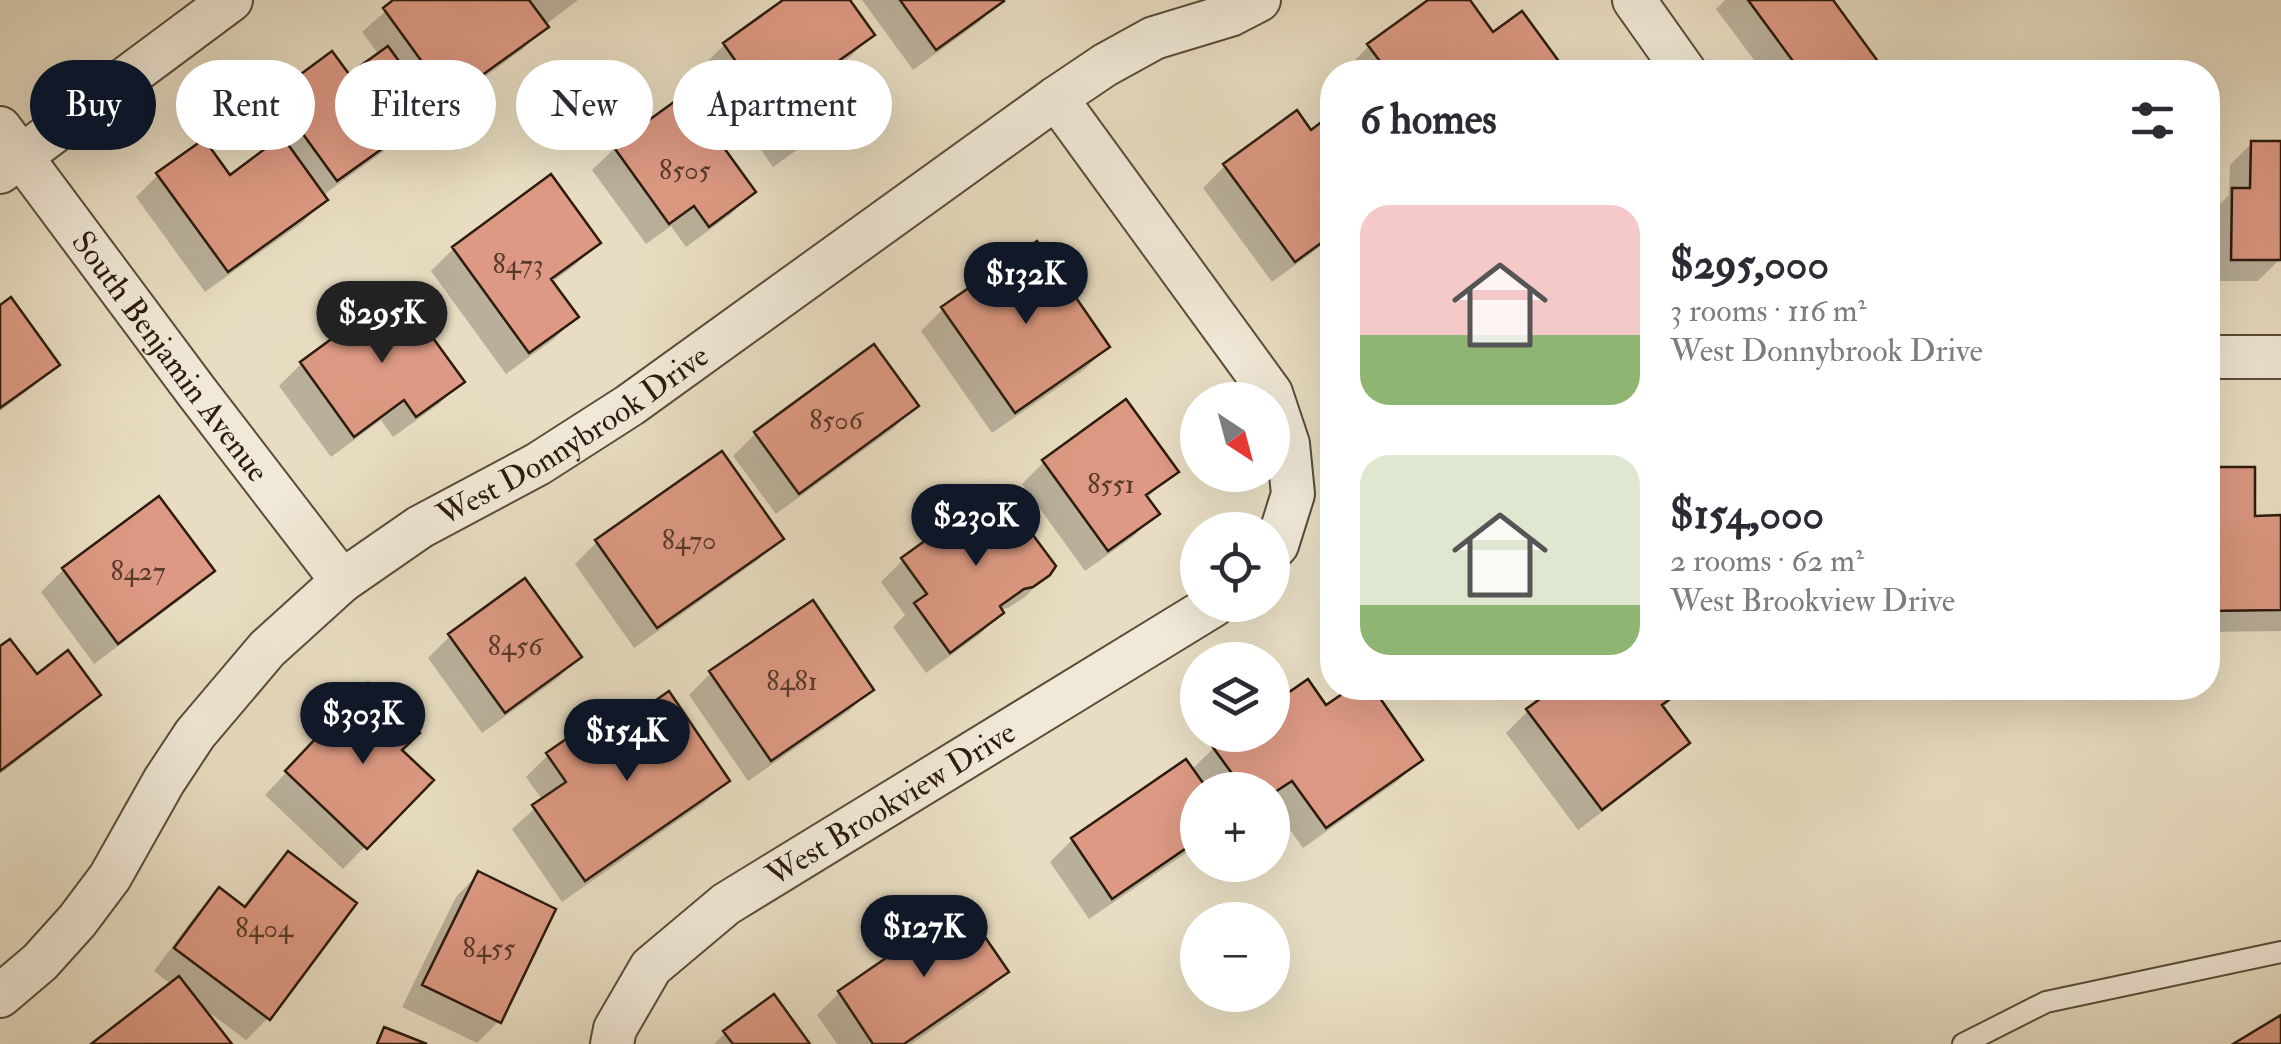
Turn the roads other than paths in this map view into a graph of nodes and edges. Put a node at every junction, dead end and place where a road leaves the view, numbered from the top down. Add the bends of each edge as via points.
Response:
1 (231, 0) edge
2 (1259, 0) edge
3 (1634, 0) edge
4 (1676, 60) edge
5 (1056, 98) junction
6 (7, 152) edge
7 (2220, 357) edge
8 (2281, 357) edge
9 (1287, 512) edge
10 (342, 581) junction
11 (1186, 622) edge
12 (2281, 952) edge
13 (0, 996) edge
14 (612, 1044) edge
15 (1963, 1044) edge

1 - 6 street
2 - 5 street, West Donnybrook Drive via 1154,38
3 - 4 street
5 - 9 street via 1271,393 1288,444 1293,494
5 - 10 street, West Donnybrook Drive via 630,405 420,527
6 - 10 street, South Benjamin Avenue
7 - 8 street
10 - 13 street, West Donnybrook Drive via 267,648 195,734 77,922
11 - 14 street, West Brookview Drive via 726,904 651,967
12 - 15 lane via 2046,1002

